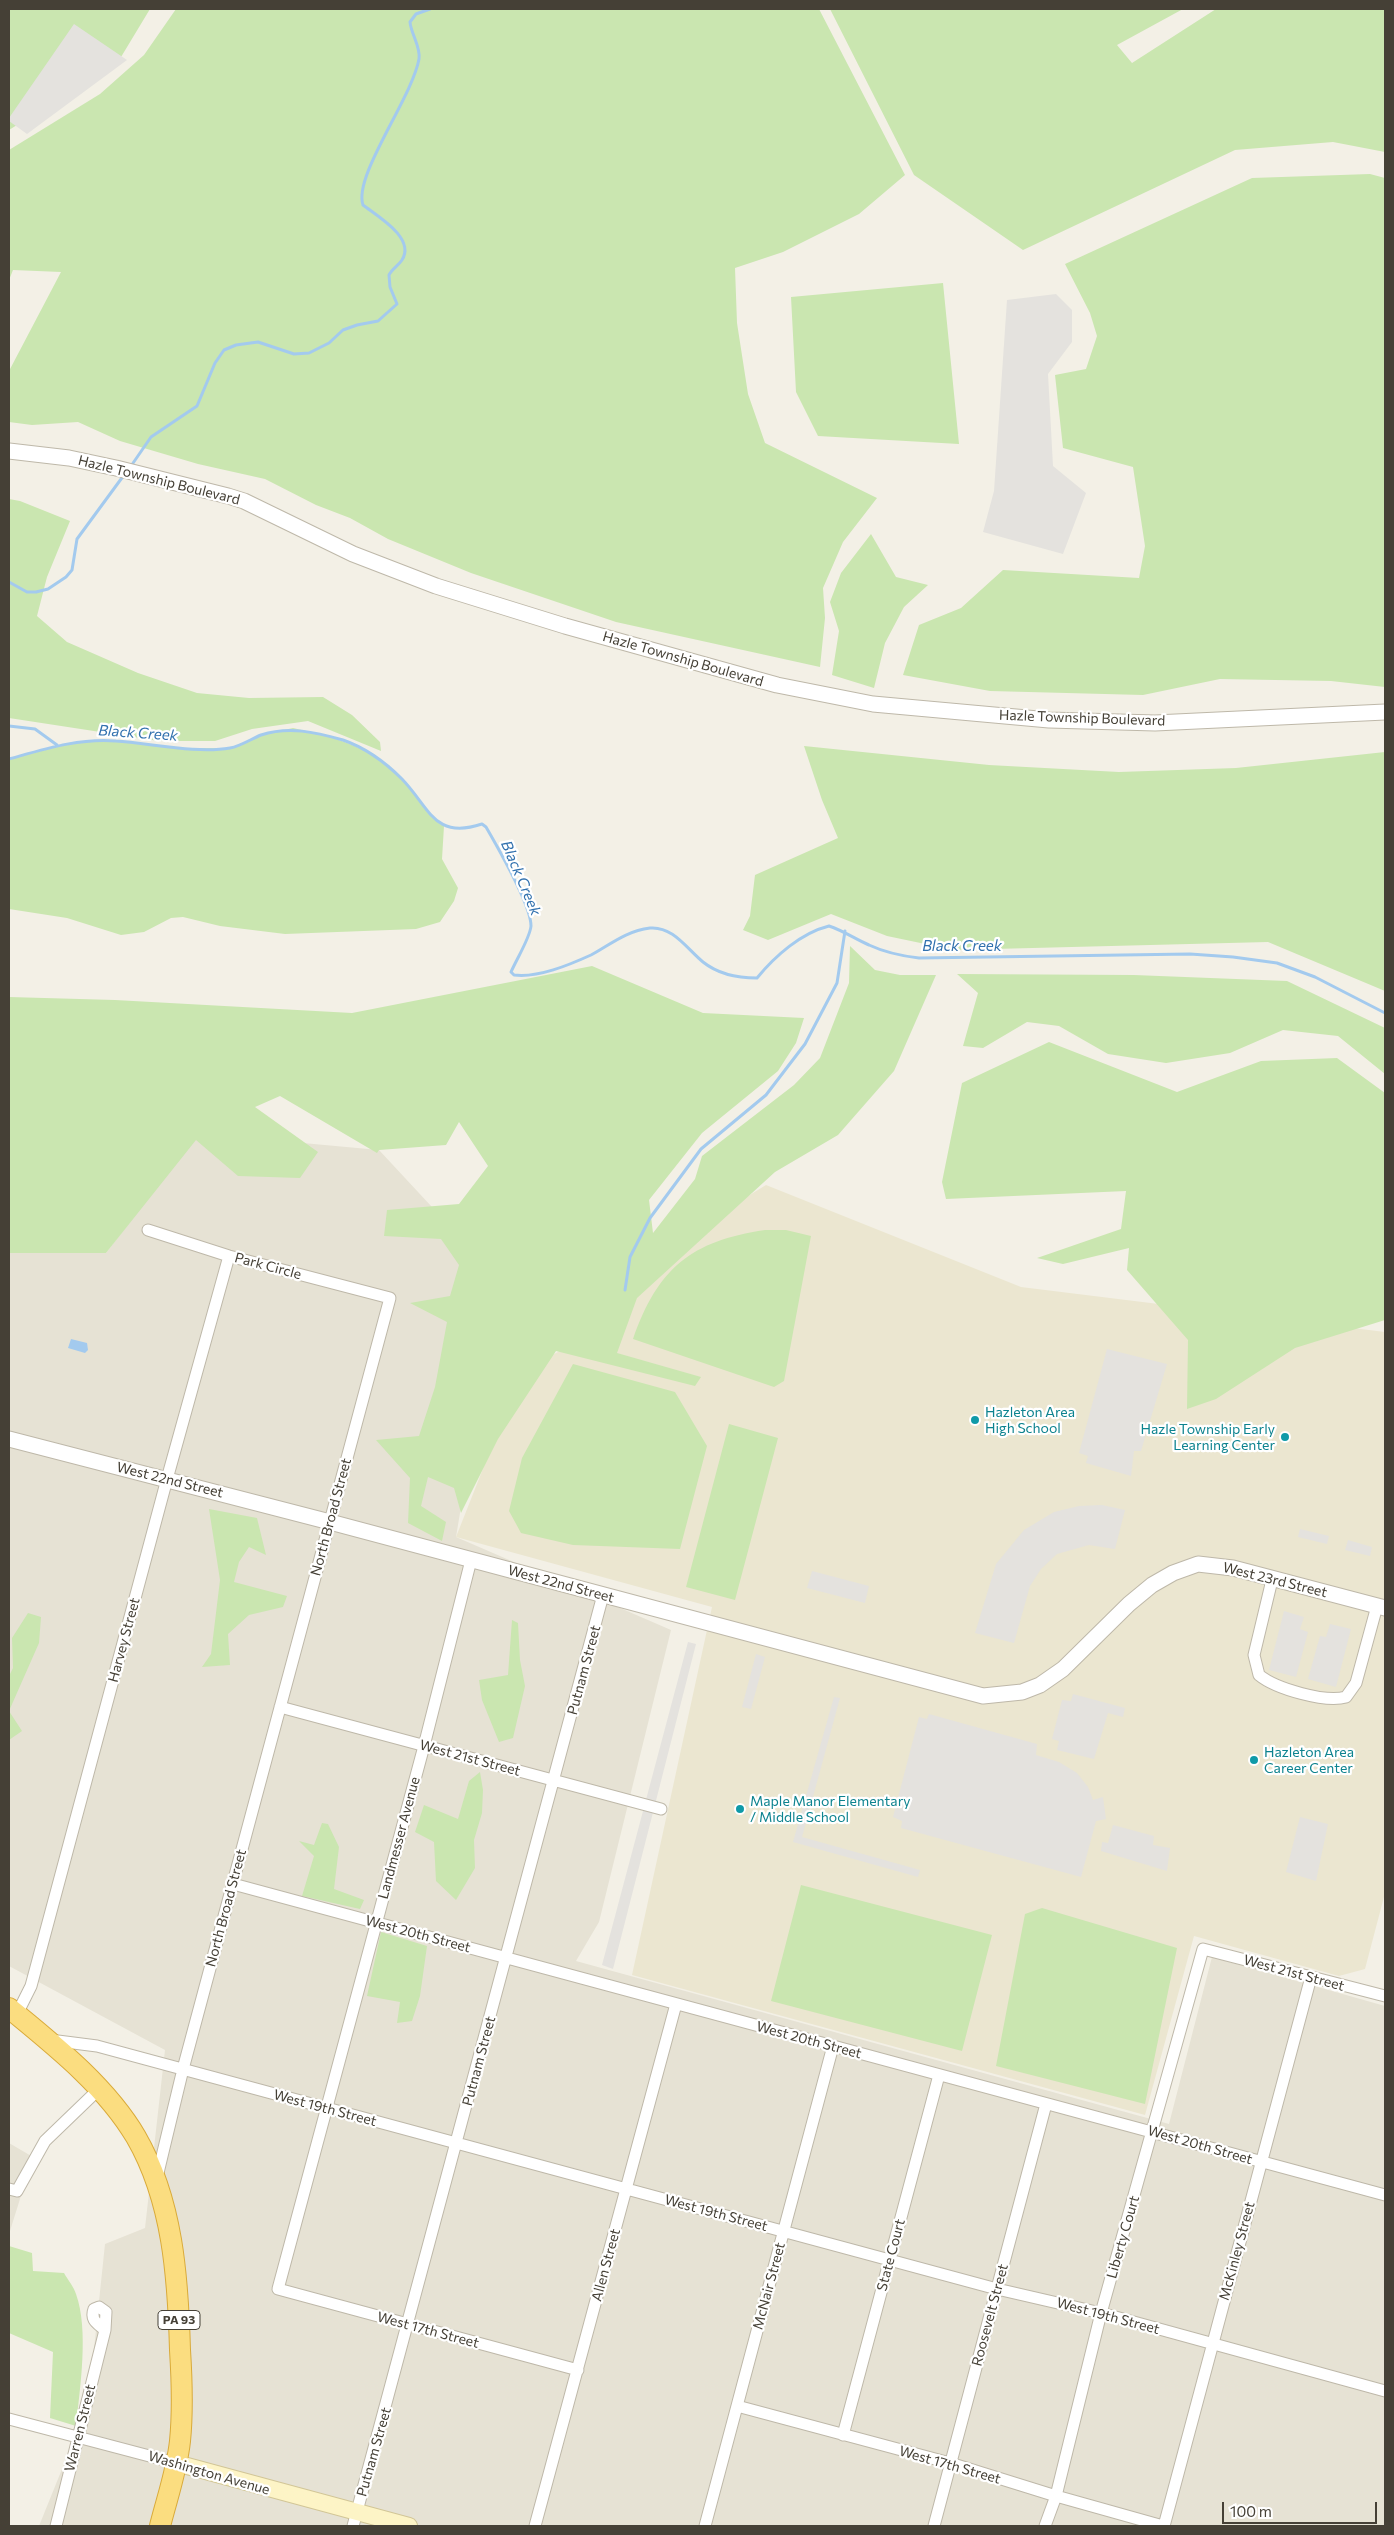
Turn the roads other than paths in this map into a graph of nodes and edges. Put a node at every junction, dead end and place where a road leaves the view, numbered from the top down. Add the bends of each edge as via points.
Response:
1 (9, 451) edge
2 (1385, 712) edge
3 (148, 1230) dead end
4 (230, 1256) junction
5 (390, 1298) joint
6 (9, 1439) edge
7 (167, 1479) junction
8 (330, 1522) junction
9 (471, 1560) junction
10 (1272, 1580) junction
11 (604, 1595) junction
12 (1381, 1607) edge
13 (1097, 1636) joint
14 (280, 1707) junction
15 (424, 1746) junction
16 (554, 1780) junction
17 (661, 1809) dead end
18 (232, 1884) junction
19 (377, 1923) junction
20 (1203, 1949) joint
21 (507, 1958) junction
22 (1311, 1977) junction
23 (1385, 1996) edge
24 (676, 2004) junction
25 (12, 2012) edge
26 (46, 2039) junction
27 (833, 2046) junction
28 (183, 2069) junction
29 (939, 2075) junction
30 (99, 2089) junction
31 (1046, 2104) junction
32 (327, 2108) junction
33 (1153, 2131) junction
34 (457, 2143) junction
35 (1262, 2162) junction
36 (156, 2179) junction
37 (9, 2189) edge
38 (626, 2189) junction
39 (1385, 2195) edge
40 (784, 2231) junction
41 (890, 2260) junction
42 (997, 2289) junction
43 (278, 2290) joint
44 (1101, 2313) junction
45 (408, 2325) junction
46 (105, 2330) dead end
47 (1212, 2344) junction
48 (578, 2370) junction
49 (1385, 2391) edge
50 (737, 2406) junction
51 (9, 2419) edge
52 (843, 2434) junction
53 (78, 2437) junction
54 (176, 2463) junction
55 (950, 2464) junction
56 (1056, 2496) junction
57 (354, 2519) edge
58 (56, 2526) edge
59 (160, 2526) edge
60 (409, 2526) edge
61 (535, 2526) edge
62 (704, 2526) edge
63 (934, 2526) edge
64 (1045, 2526) edge
65 (1163, 2526) edge

1 - 2 street, Hazle Township Boulevard via 88,462 228,496 353,554 436,586 777,685 863,702 1049,720 1155,722
3 - 4 street, Park Circle
4 - 5 street, Park Circle
4 - 7 street, Harvey Street
5 - 8 street, North Broad Street
6 - 7 street, West 22nd Street
7 - 8 street, West 22nd Street
7 - 25 street, Harvey Street via 31,1986
8 - 9 street, West 22nd Street
8 - 14 street, North Broad Street
9 - 11 street, West 22nd Street
9 - 15 street, Landmesser Avenue
10 - 12 street, West 23rd Street
10 - 12 street via 1254,1655 1259,1675 1278,1685 1320,1697 1336,1700 1346,1697 1356,1683
10 - 13 street, West 23rd Street via 1233,1568 1198,1564 1152,1585
11 - 13 street, West 22nd Street via 983,1696 1022,1692 1040,1685 1063,1669
11 - 16 street, Putnam Street
14 - 15 street, West 21st Street
14 - 18 street, North Broad Street
15 - 16 street, West 21st Street
15 - 19 street, Landmesser Avenue
16 - 17 street, West 21st Street
16 - 21 street, Putnam Street
18 - 19 street, West 20th Street
18 - 28 street, North Broad Street
19 - 21 street, West 20th Street
19 - 32 street, Landmesser Avenue
20 - 22 street, West 21st Street
20 - 33 street, Liberty Court
21 - 24 street, West 20th Street
21 - 34 street, Putnam Street
22 - 23 street, West 21st Street
22 - 35 street, McKinley Street
24 - 27 street, West 20th Street
24 - 38 street, Allen Street
25 - 26 highway, PA 93
26 - 28 street, West 19th Street via 97,2046
26 - 30 highway, PA 93
27 - 29 street, West 20th Street
27 - 40 street, McNair Street
28 - 32 street, West 19th Street
28 - 36 street, North Broad Street
29 - 31 street, West 20th Street
29 - 41 street, State Court
30 - 36 highway, PA 93 via 136,2137
30 - 37 street via 45,2140 17,2191
31 - 33 street, West 20th Street
31 - 42 street, Roosevelt Street
32 - 34 street, West 19th Street
32 - 43 street, Landmesser Avenue
33 - 35 street, West 20th Street
33 - 44 street, Liberty Court
34 - 38 street, West 19th Street
34 - 45 street, Putnam Street
35 - 39 street, West 20th Street
35 - 47 street, McKinley Street
36 - 54 highway, North Broad Street / PA 93 via 173,2258 179,2325 182,2417
38 - 40 street, West 19th Street
38 - 48 street, Allen Street
40 - 41 street, West 19th Street
40 - 50 street, McNair Street
41 - 42 street, West 19th Street
41 - 52 street, State Court
42 - 44 street, West 19th Street
42 - 55 street, Roosevelt Street
43 - 45 street, West 17th Street
44 - 47 street, West 19th Street
44 - 56 street, Liberty Court
45 - 48 street, West 17th Street
45 - 57 street, Putnam Street
46 - 53 street, Warren Street
47 - 49 street, West 19th Street
47 - 65 street, McKinley Street
48 - 61 street, Allen Street
50 - 52 street, West 17th Street
50 - 62 street, McNair Street
51 - 53 street, Washington Avenue
52 - 55 street, West 17th Street
53 - 54 street, Washington Avenue
53 - 58 street, Warren Street
54 - 57 main road, Washington Avenue
54 - 59 highway, North Broad Street / PA 93
55 - 56 street, West 17th Street
55 - 63 street, Roosevelt Street
56 - 64 street, Liberty Court
56 - 65 street, West 17th Street
57 - 60 main road, Washington Avenue

